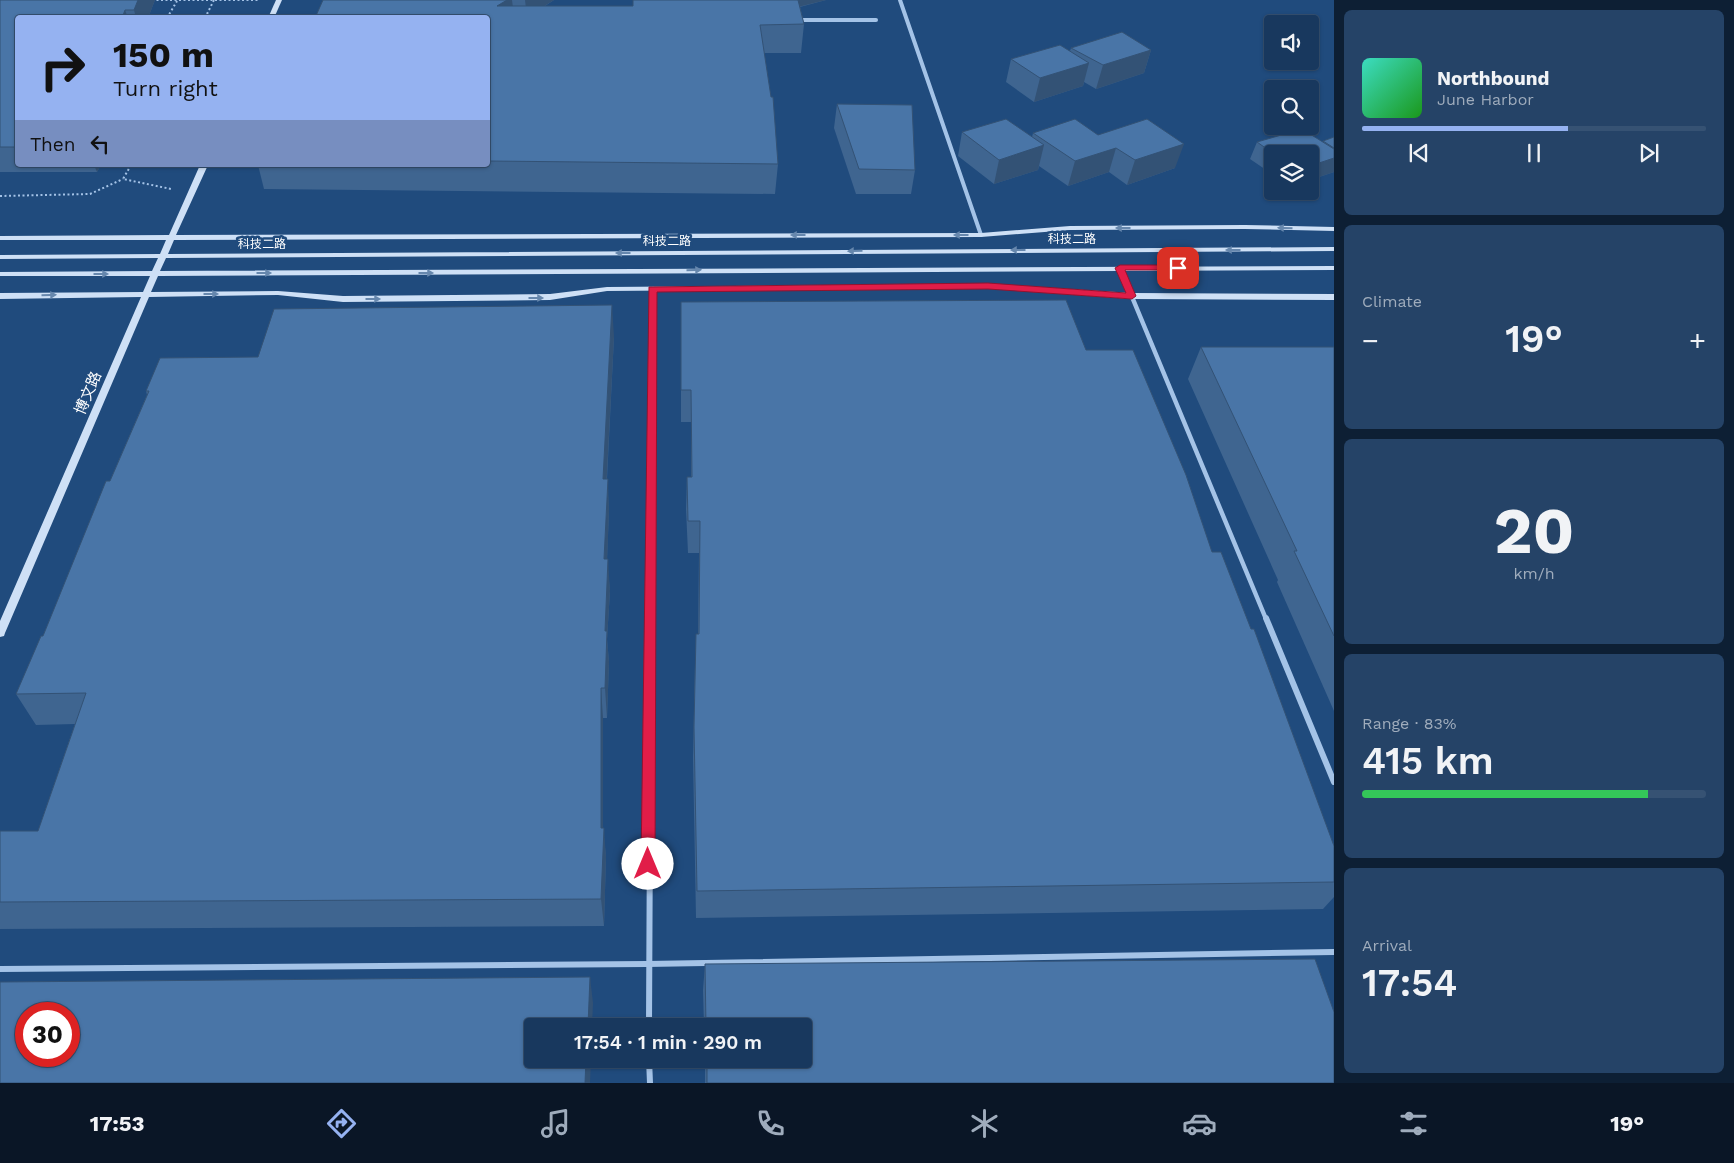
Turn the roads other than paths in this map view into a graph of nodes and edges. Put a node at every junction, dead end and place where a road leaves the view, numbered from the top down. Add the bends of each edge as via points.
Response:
1 (279, 0) edge
2 (900, 0) edge
3 (272, 15) edge
4 (788, 20) edge
5 (876, 20) dead end
6 (203, 167) edge
7 (1334, 229) edge
8 (981, 235) junction
9 (172, 237) junction
10 (0, 238) edge
11 (1334, 249) edge
12 (163, 256) junction
13 (0, 257) edge
14 (1120, 268) junction
15 (1334, 268) edge
16 (155, 273) junction
17 (0, 274) edge
18 (653, 289) junction
19 (146, 294) junction
20 (0, 296) edge
21 (1132, 296) junction
22 (1334, 297) edge
23 (0, 633) edge
24 (1334, 782) edge
25 (1334, 952) edge
26 (648, 964) junction
27 (0, 969) edge
28 (649, 1018) edge
29 (649, 1068) edge
30 (650, 1083) edge

1 - 3 street
2 - 8 street
4 - 5 street
6 - 9 street, 博文路
7 -> 8 street via 1070,228
8 -> 9 street
9 - 10 street
9 - 12 street, 博文路
11 -> 12 street, 科技二路
12 - 13 street, 科技二路
12 - 16 street, 博文路
14 - 15 street, 科技二路
16 -> 14 street, 科技二路
14 - 21 street
17 -> 16 street, 科技二路
16 - 19 street, 博文路
19 -> 18 street via 278,293 343,299 550,298 607,289
18 - 21 street via 988,286
18 - 26 street
20 -> 19 street
19 - 23 street, 博文路
21 - 22 street
21 - 24 street
25 - 26 street
26 - 27 street
26 - 28 street
29 - 30 street

